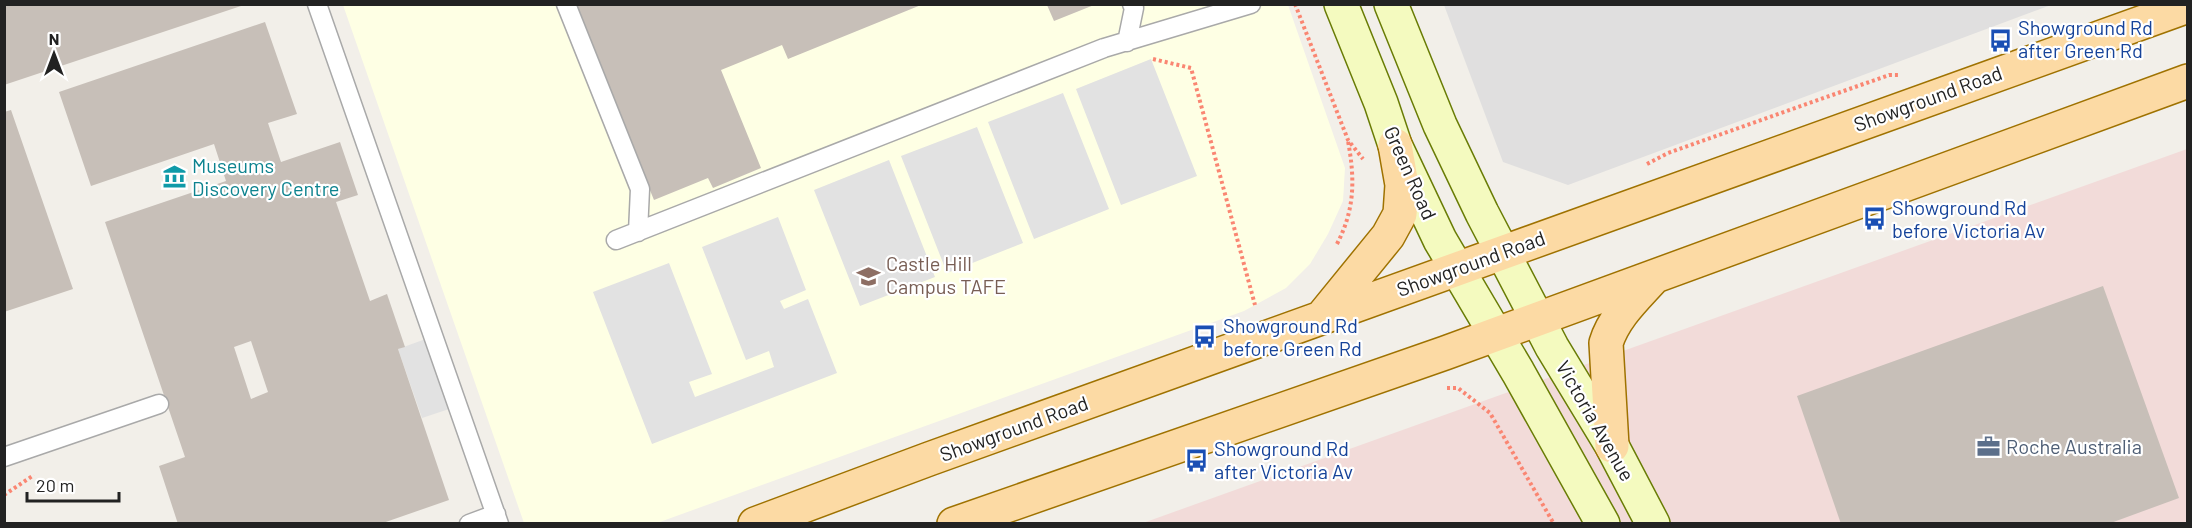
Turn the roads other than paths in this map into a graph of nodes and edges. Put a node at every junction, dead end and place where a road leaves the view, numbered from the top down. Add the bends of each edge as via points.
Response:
1 (317, 4) edge
2 (566, 4) edge
3 (1132, 4) edge
4 (1251, 4) edge
5 (1341, 4) edge
6 (1391, 4) edge
7 (2187, 6) edge
8 (1127, 42) junction
9 (2187, 81) edge
10 (1395, 145) junction
11 (638, 232) junction
12 (616, 240) dead end
13 (1503, 253) junction
14 (1457, 269) junction
15 (1656, 274) junction
16 (1322, 317) junction
17 (1537, 318) junction
18 (1495, 334) junction
19 (159, 404) dead end
20 (1612, 446) junction
21 (4, 457) edge
22 (498, 519) edge
23 (469, 524) edge
24 (755, 524) edge
25 (954, 524) edge
26 (1603, 524) edge
27 (1653, 524) edge

1 - 22 lane
2 - 11 lane via 640,189
3 - 8 lane
4 - 8 lane
5 - 10 main road, Green Road
6 - 13 main road via 1440,124
7 - 13 main road, Showground Road
8 - 11 lane
9 - 15 main road
10 - 14 main road, Green Road
10 - 16 main road via 1402,185 1400,214 1388,236
11 - 12 lane
13 - 14 main road, Showground Road
13 - 17 main road
14 - 16 main road, Showground Road
14 - 18 main road, Green Road
15 - 17 main road
15 - 20 main road via 1610,329 1606,344
16 - 24 main road, Showground Road
17 - 18 main road
17 - 20 main road, Victoria Avenue
18 - 25 main road
18 - 26 main road
19 - 21 lane
20 - 27 main road, Victoria Avenue
22 - 23 lane

